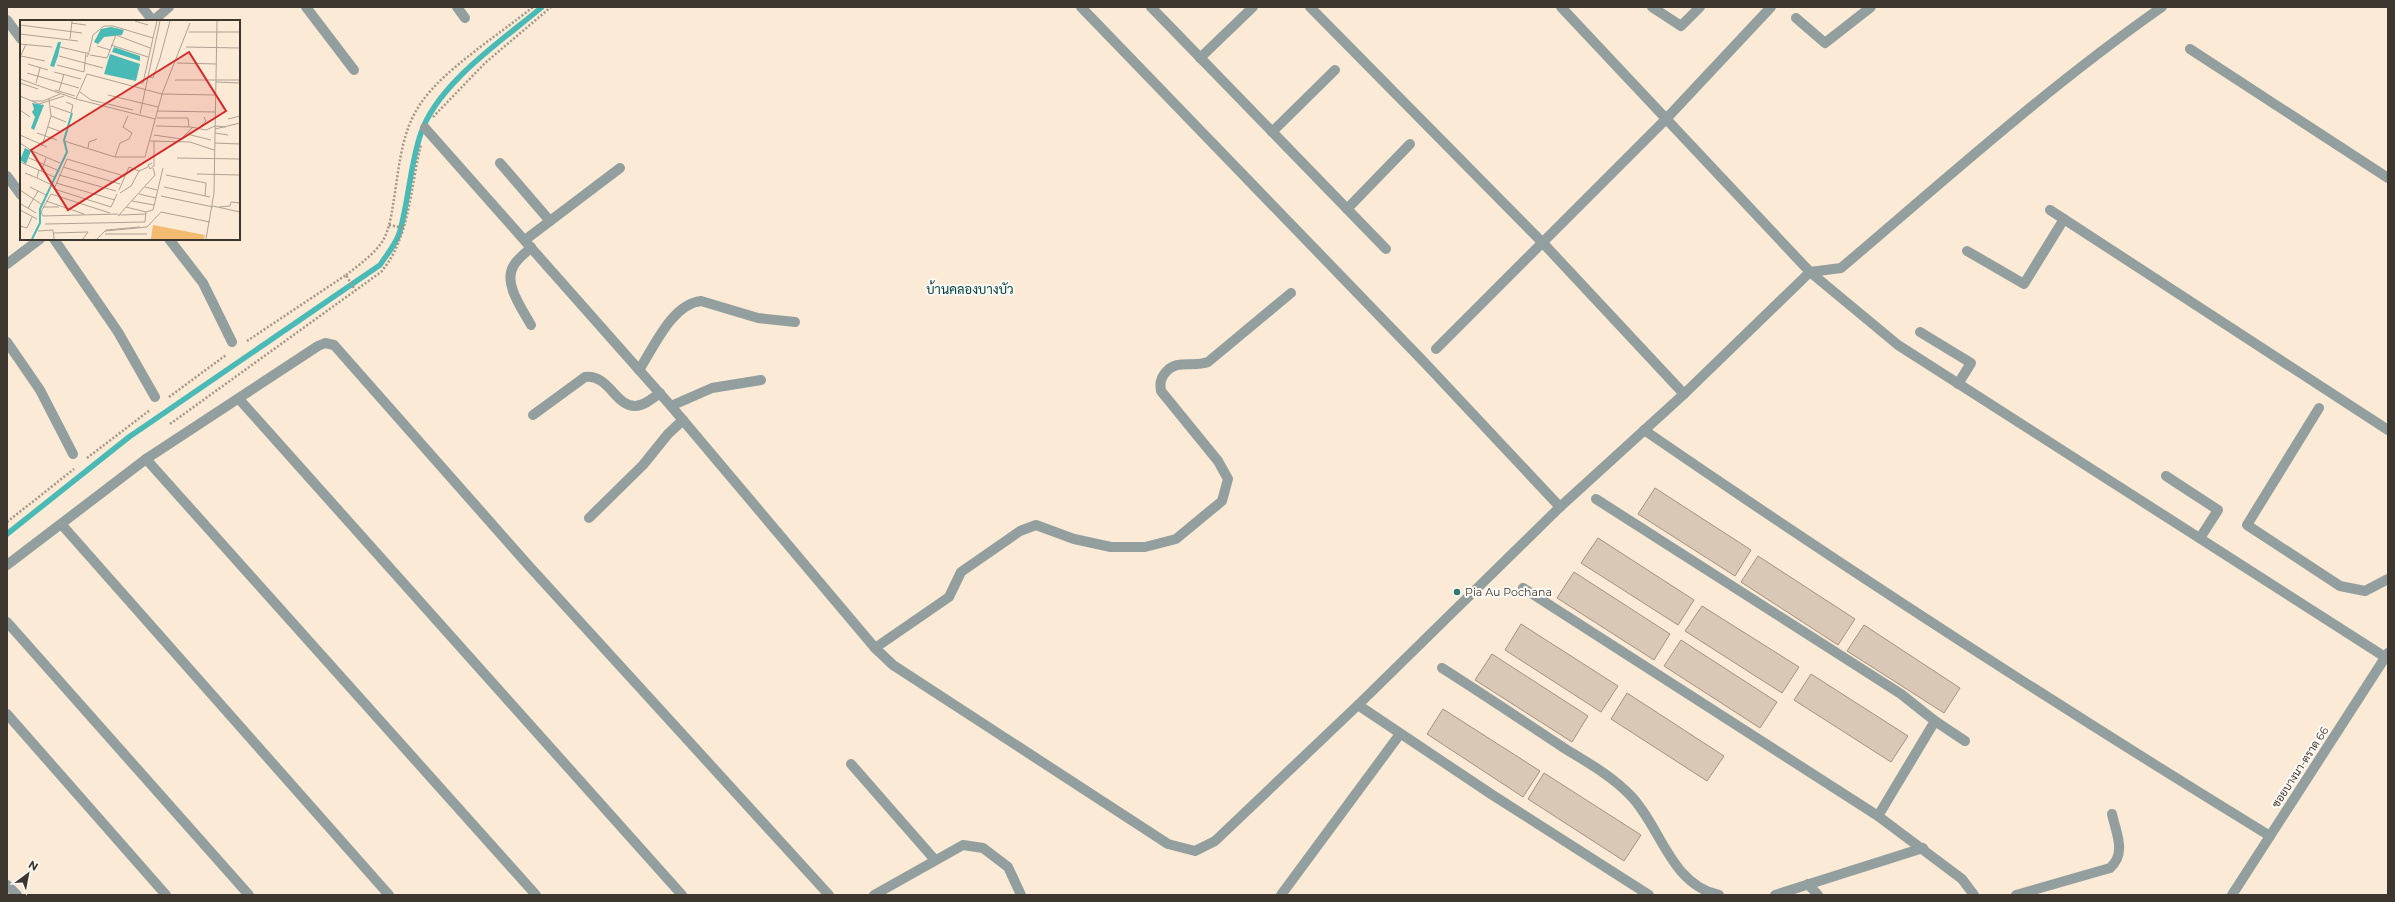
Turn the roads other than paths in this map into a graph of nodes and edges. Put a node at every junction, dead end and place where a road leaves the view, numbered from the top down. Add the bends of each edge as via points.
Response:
1 (142, 7) edge
2 (169, 7) edge
3 (306, 7) edge
4 (457, 7) edge
5 (1081, 7) edge
6 (1151, 7) edge
7 (1253, 7) edge
8 (1310, 7) edge
9 (1561, 7) edge
10 (1652, 7) edge
11 (1700, 7) edge
12 (1771, 7) edge
13 (1871, 7) edge
14 (2162, 7) edge
15 (465, 18) dead end
16 (1796, 18) dead end
17 (7, 20) edge
18 (152, 20) edge
19 (154, 20) edge
20 (20, 38) edge
21 (2190, 49) dead end
22 (1200, 58) junction
23 (354, 70) dead end
24 (1335, 70) dead end
25 (1666, 119) junction
26 (425, 128) road end
27 (1272, 132) junction
28 (1410, 144) dead end
29 (500, 163) dead end
30 (620, 168) dead end
31 (7, 176) edge
32 (2388, 178) edge
33 (20, 194) edge
34 (1347, 209) junction
35 (2050, 210) dead end
36 (2064, 219) junction
37 (550, 221) junction
38 (39, 240) edge
39 (55, 240) edge
40 (170, 240) edge
41 (1542, 242) junction
42 (528, 244) junction
43 (1386, 249) dead end
44 (1968, 251) dead end
45 (7, 264) edge
46 (1810, 272) junction
47 (1291, 293) dead end
48 (794, 322) dead end
49 (531, 325) dead end
50 (1920, 332) dead end
51 (7, 342) edge
52 (236, 344) road end
53 (1436, 349) dead end
54 (639, 370) junction
55 (761, 380) dead end
56 (1958, 384) junction
57 (660, 393) junction
58 (1684, 394) junction
59 (155, 397) dead end
60 (239, 399) junction
61 (671, 406) junction
62 (2319, 408) dead end
63 (533, 415) dead end
64 (683, 420) junction
65 (1644, 430) junction
66 (2388, 430) edge
67 (73, 454) dead end
68 (146, 459) junction
69 (2166, 476) dead end
70 (1596, 499) dead end
71 (1560, 507) junction
72 (589, 518) dead end
73 (62, 525) junction
74 (2200, 538) junction
75 (7, 565) edge
76 (2388, 579) edge
77 (1523, 588) dead end
78 (7, 622) edge
79 (875, 648) junction
80 (2387, 655) edge
81 (1442, 668) dead end
82 (1358, 706) junction
83 (7, 714) edge
84 (1935, 721) junction
85 (1400, 734) junction
86 (1965, 741) dead end
87 (851, 764) dead end
88 (2112, 814) dead end
89 (1878, 816) junction
90 (2270, 836) junction
91 (1923, 848) junction
92 (936, 860) junction
93 (1808, 884) junction
94 (7, 885) edge
95 (17, 895) edge
96 (166, 895) edge
97 (248, 895) edge
98 (389, 895) edge
99 (536, 895) edge
100 (682, 895) edge
101 (828, 895) edge
102 (874, 895) edge
103 (1021, 895) edge
104 (1281, 895) edge
105 (1649, 895) edge
106 (1719, 895) edge
107 (1775, 895) edge
108 (1818, 895) edge
109 (1974, 895) edge
110 (2016, 895) edge
111 (2232, 895) edge

1 - 18 street
2 - 19 street
3 - 23 street
4 - 15 street
5 - 71 street via 1424,362
6 - 22 street
7 - 22 street
8 - 41 street
9 - 25 street
10 - 11 street via 1681,26
12 - 25 street
13 - 16 street via 1825,43
14 - 46 street via 2031,107 1841,268
17 - 20 street
21 - 32 street
22 - 27 street
24 - 27 street
25 - 41 street
25 - 46 street
26 - 42 street
27 - 34 street
28 - 34 street
29 - 37 street
30 - 37 street
31 - 33 street
34 - 43 street
35 - 36 street
36 - 44 street via 2024,284
36 - 66 street
37 - 42 street
38 - 45 street
39 - 59 street via 118,332
40 - 52 street via 203,283
41 - 53 street
41 - 58 street
42 - 49 street via 513,265 510,276 514,294
42 - 54 street
46 - 56 street via 1898,345
46 - 58 street
47 - 79 street via 1208,362 1200,365 1172,365 1162,377 1160,391 1218,461 1228,479 1222,500 1176,539 1145,547 1111,546 1074,538 1036,524 1020,531 960,572 950,596
48 - 54 street via 758,318 701,301 692,302 673,317
50 - 56 street via 1971,363
51 - 67 street via 40,390
54 - 57 street
55 - 61 street via 712,388
56 - 74 street
57 - 61 street
57 - 63 street via 634,406 627,403 601,379 585,377
58 - 65 street
60 - 68 street
60 - 100 street
60 - 101 street via 318,346 325,343 334,345 529,566
61 - 64 street
62 - 76 street via 2247,525 2340,586 2365,591
64 - 72 street via 643,465
64 - 79 street
65 - 71 street
65 - 90 street via 1806,542
68 - 73 street
68 - 99 street
69 - 74 street via 2218,510
70 - 84 street via 1900,694
71 - 82 street
73 - 75 street
73 - 98 street
74 - 80 street
77 - 89 street
78 - 97 street
79 - 82 street via 893,665 1168,844 1195,851 1215,841
80 - 90 street, ซอยบางนา-ตราด 66
81 - 106 street via 1611,778 1643,809 1667,855 1683,874 1696,884
82 - 85 street
83 - 96 street
84 - 86 street
84 - 89 street
85 - 104 street
85 - 105 street
87 - 92 street
88 - 110 street via 2120,852 2117,862 2110,868
89 - 91 street
90 - 111 street, ซอยบางนา-ตราด 66
91 - 93 street
91 - 109 street via 1962,879
92 - 102 street
92 - 103 street via 963,845 983,848 1008,867
93 - 107 street
93 - 108 street
94 - 95 street

